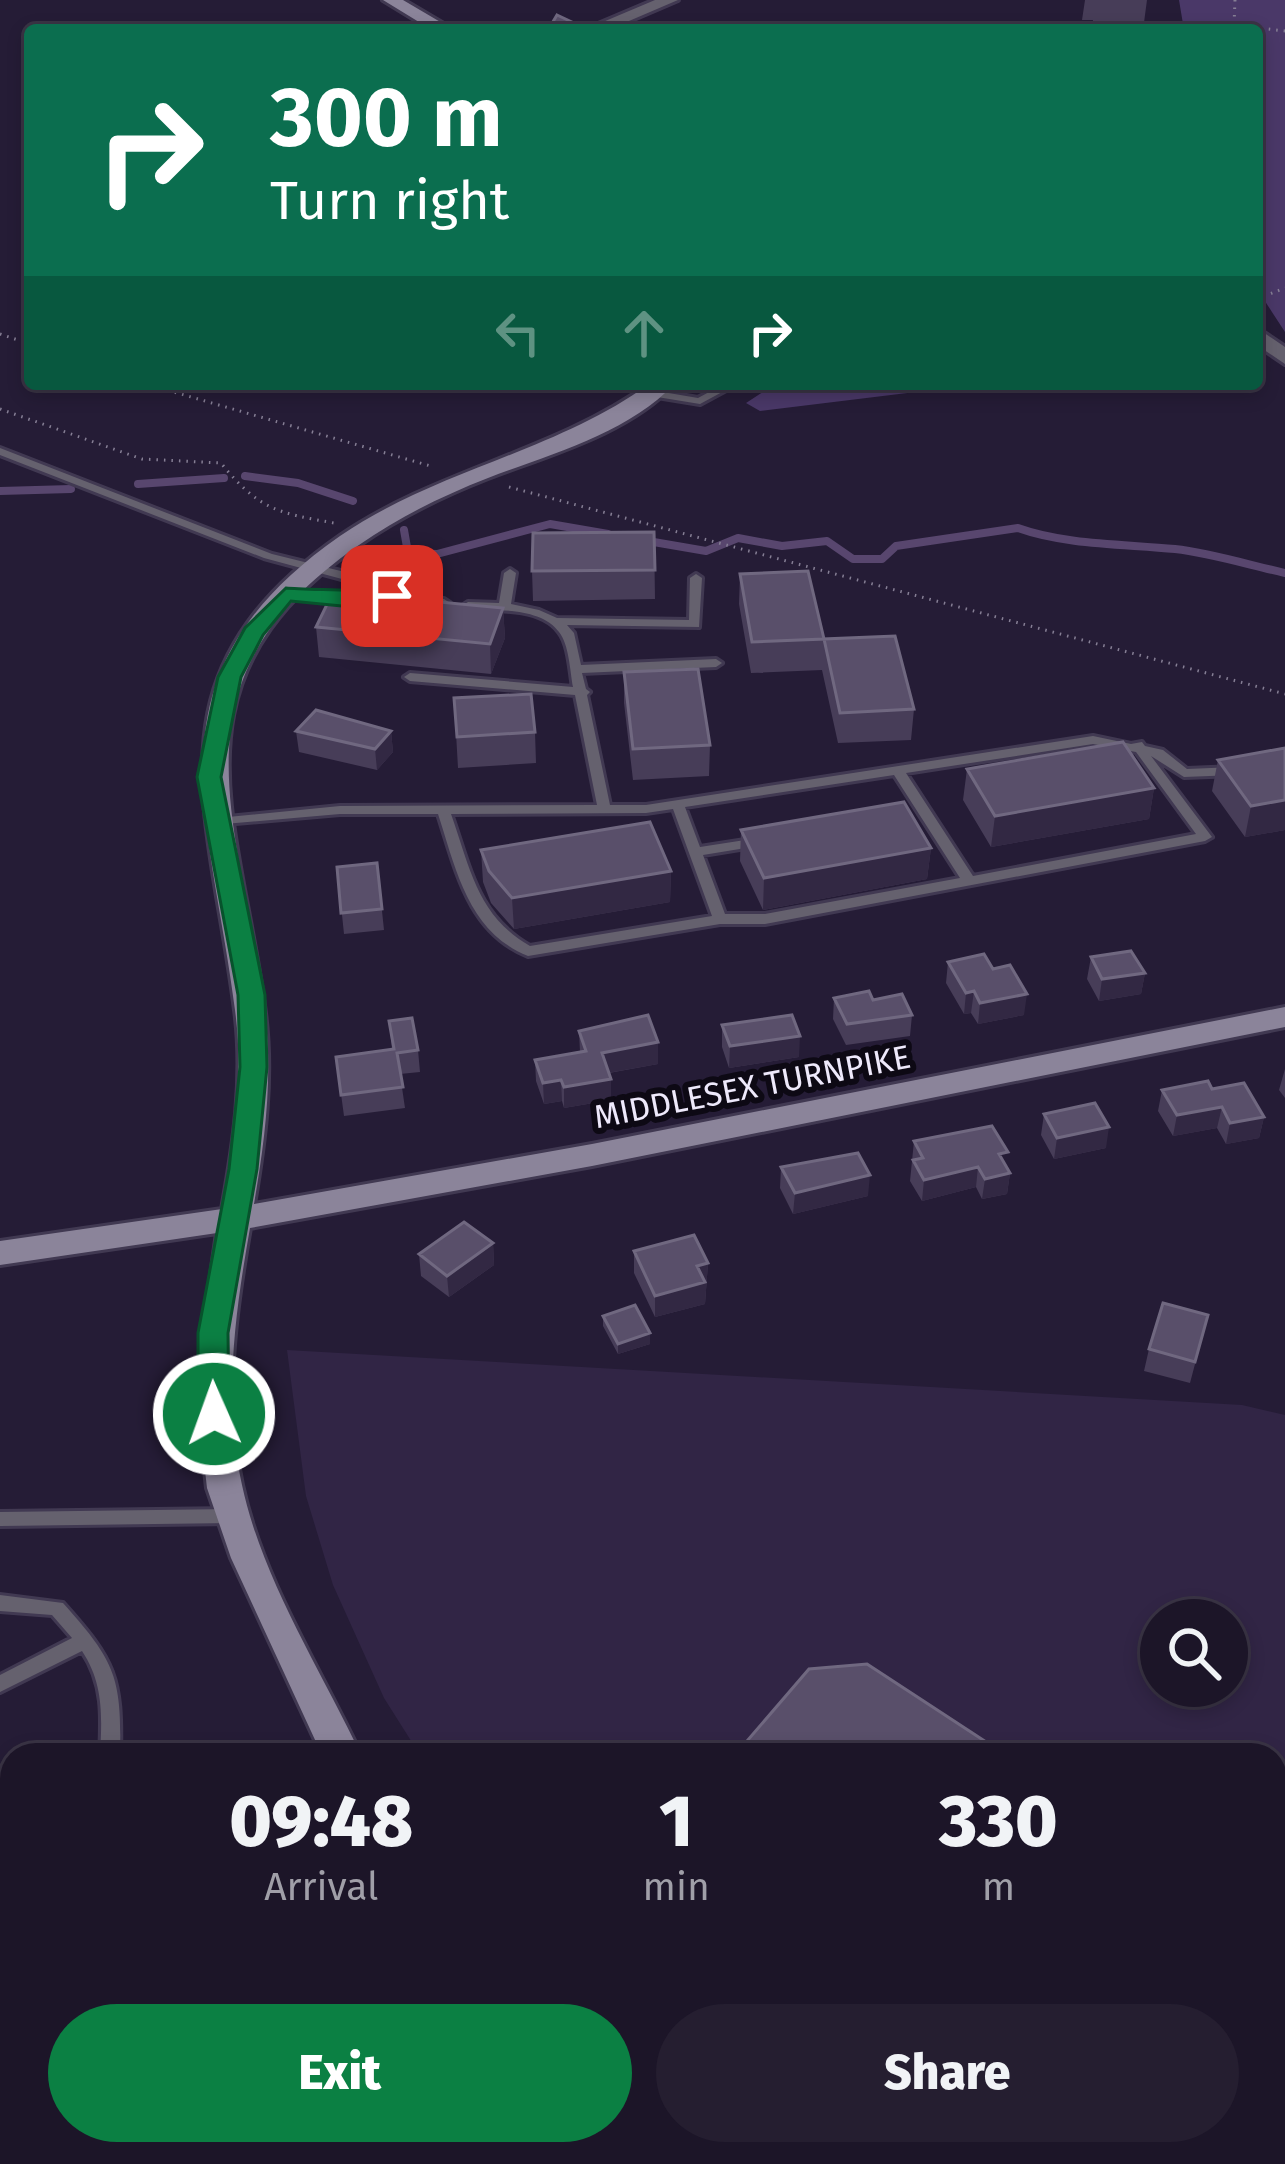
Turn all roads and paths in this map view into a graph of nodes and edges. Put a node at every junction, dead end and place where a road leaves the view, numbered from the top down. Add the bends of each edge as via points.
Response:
1 (391, 0) edge
2 (670, 0) edge
3 (434, 24) edge
4 (608, 24) edge
5 (163, 390) edge
6 (655, 390) edge
7 (661, 390) edge
8 (721, 390) edge
9 (0, 409) edge
10 (0, 451) edge
11 (471, 477) junction
12 (358, 534) junction
13 (310, 570) junction
14 (510, 572) dead end
15 (696, 578) dead end
16 (286, 594) junction
17 (392, 596) junction
18 (504, 607) junction
19 (558, 621) junction
20 (716, 664) dead end
21 (578, 670) junction
22 (410, 676) dead end
23 (584, 692) junction
24 (1285, 694) edge
25 (1137, 745) junction
26 (1253, 767) edge
27 (898, 770) junction
28 (678, 805) junction
29 (604, 807) junction
30 (443, 809) junction
31 (927, 815) junction
32 (906, 819) edge
33 (218, 822) junction
34 (778, 839) edge
35 (695, 852) junction
36 (970, 881) junction
37 (720, 919) junction
38 (1285, 1017) edge
39 (233, 1219) junction
40 (0, 1253) edge
41 (233, 1516) junction
42 (0, 1519) edge
43 (0, 1603) edge
44 (86, 1640) junction
45 (0, 1684) edge
46 (110, 1743) edge
47 (336, 1743) edge

1 - 3 main road
2 - 4 street
5 - 11 path
6 - 11 main road via 588,430
7 - 8 lane via 700,401
9 - 12 path via 142,459 221,463 274,512
10 - 13 lane
11 - 12 main road
11 - 24 path
12 - 13 main road
13 - 16 main road
13 - 17 lane
14 - 18 lane
15 - 19 lane via 695,624
16 - 17 lane
16 - 33 main road via 229,677 209,777
17 - 18 lane
18 - 19 lane
19 - 21 lane
20 - 21 lane
21 - 23 lane
22 - 23 lane
23 - 29 lane
25 - 26 lane via 1184,773
25 - 27 lane via 1060,742
25 - 36 lane via 1205,836
27 - 28 lane
27 - 31 lane
28 - 29 lane
28 - 35 lane
29 - 30 lane
30 - 33 lane
30 - 37 lane via 483,921 528,951
31 - 32 lane
31 - 36 lane
33 - 39 main road via 251,995 252,1103
34 - 35 lane
35 - 37 lane
36 - 37 lane via 766,919
38 - 39 main road, MIDDLESEX TURNPIKE
39 - 40 main road, MIDDLESEX TURNPIKE
39 - 41 main road via 211,1371
41 - 42 lane
41 - 47 main road via 247,1562
43 - 44 lane via 57,1608
44 - 45 lane
44 - 46 lane via 112,1687

